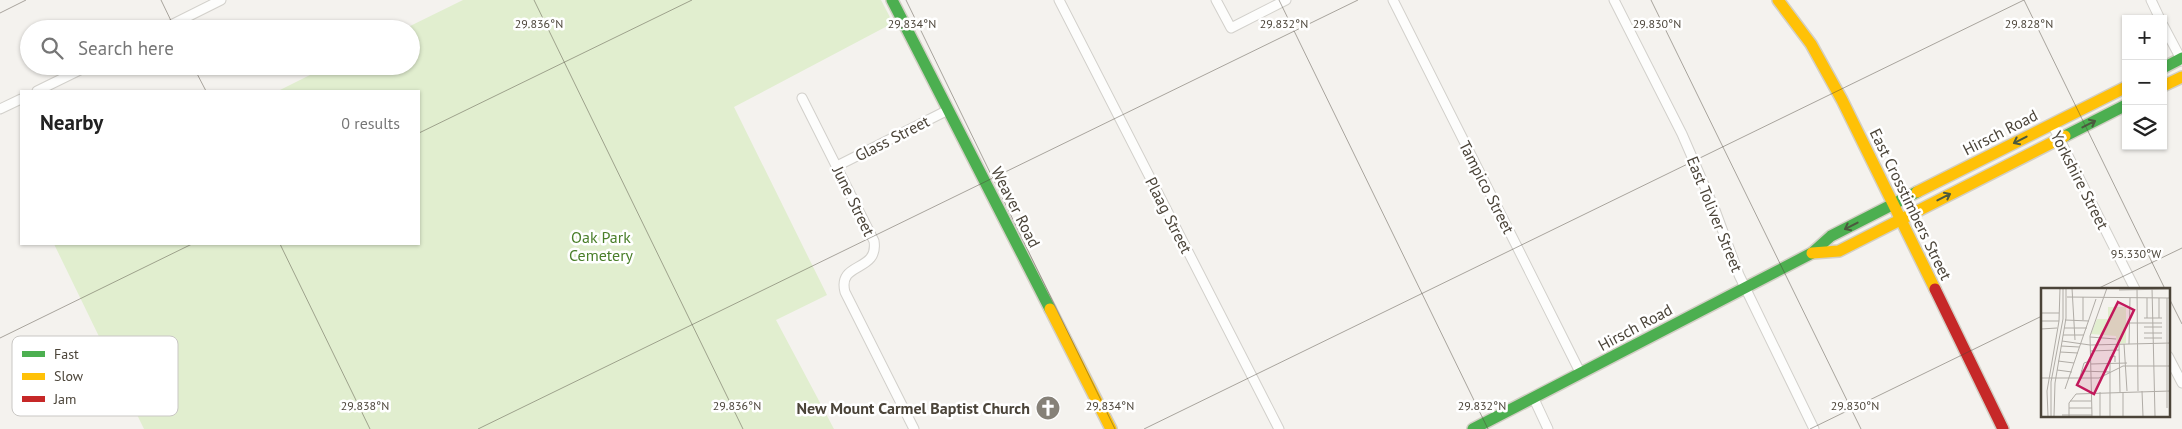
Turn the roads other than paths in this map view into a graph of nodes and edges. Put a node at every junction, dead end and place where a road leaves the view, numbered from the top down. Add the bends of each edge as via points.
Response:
1 (221, 0) edge
2 (892, 0) edge
3 (1059, 0) edge
4 (1216, 0) edge
5 (1286, 0) edge
6 (1393, 0) edge
7 (1614, 0) edge
8 (1778, 0) edge
9 (2150, 0) edge
10 (2158, 15) edge
11 (182, 20) edge
12 (2167, 32) edge
13 (2182, 59) edge
14 (2167, 66) edge
15 (70, 75) edge
16 (2182, 77) edge
17 (2167, 84) edge
18 (2122, 89) edge
19 (39, 90) edge
20 (802, 98) dead end
21 (20, 99) edge
22 (2122, 107) edge
23 (0, 109) edge
24 (948, 110) junction
25 (2052, 124) junction
26 (2059, 139) junction
27 (837, 166) junction
28 (1893, 204) junction
29 (1901, 219) junction
30 (1812, 253) junction
31 (1745, 287) junction
32 (2134, 288) edge
33 (2170, 360) edge
34 (1581, 374) junction
35 (2182, 383) edge
36 (1534, 399) junction
37 (914, 429) edge
38 (1112, 429) edge
39 (1279, 429) edge
40 (1473, 429) edge
41 (1548, 429) edge
42 (1814, 429) edge
43 (2003, 429) edge

1 - 11 street
2 - 24 main road, Weaver Road
3 - 39 street, Plaag Street
4 - 5 street via 1231,28
6 - 34 street, Tampico Street
7 - 31 street, East Toliver Street via 1682,134
8 - 28 main road, East Crosstimbers Street via 1811,44
9 - 10 street
12 - 13 street
13 - 14 main road
15 - 19 street
16 - 17 main road
18 - 25 main road, Hirsch Road
20 - 27 street, June Street
21 - 23 street
26 -> 22 main road, Hirsch Road
24 - 27 street, Glass Street
24 - 38 main road, Weaver Road
25 - 26 street, Yorkshire Street
25 -> 28 main road, Hirsch Road
29 -> 26 main road, Hirsch Road
26 - 32 street, Yorkshire Street
27 - 37 street, June Street via 875,249 869,261 843,279 845,292
28 - 29 main road, East Crosstimbers Street
28 -> 30 main road, Hirsch Road via 1831,236
29 - 30 main road, Hirsch Road via 1839,251
29 - 43 main road, East Crosstimbers Street
30 - 31 main road, Hirsch Road
31 - 34 main road, Hirsch Road
31 - 42 street, East Toliver Street
33 - 35 street
34 - 36 main road, Hirsch Road
36 - 40 main road, Hirsch Road
36 - 41 street

